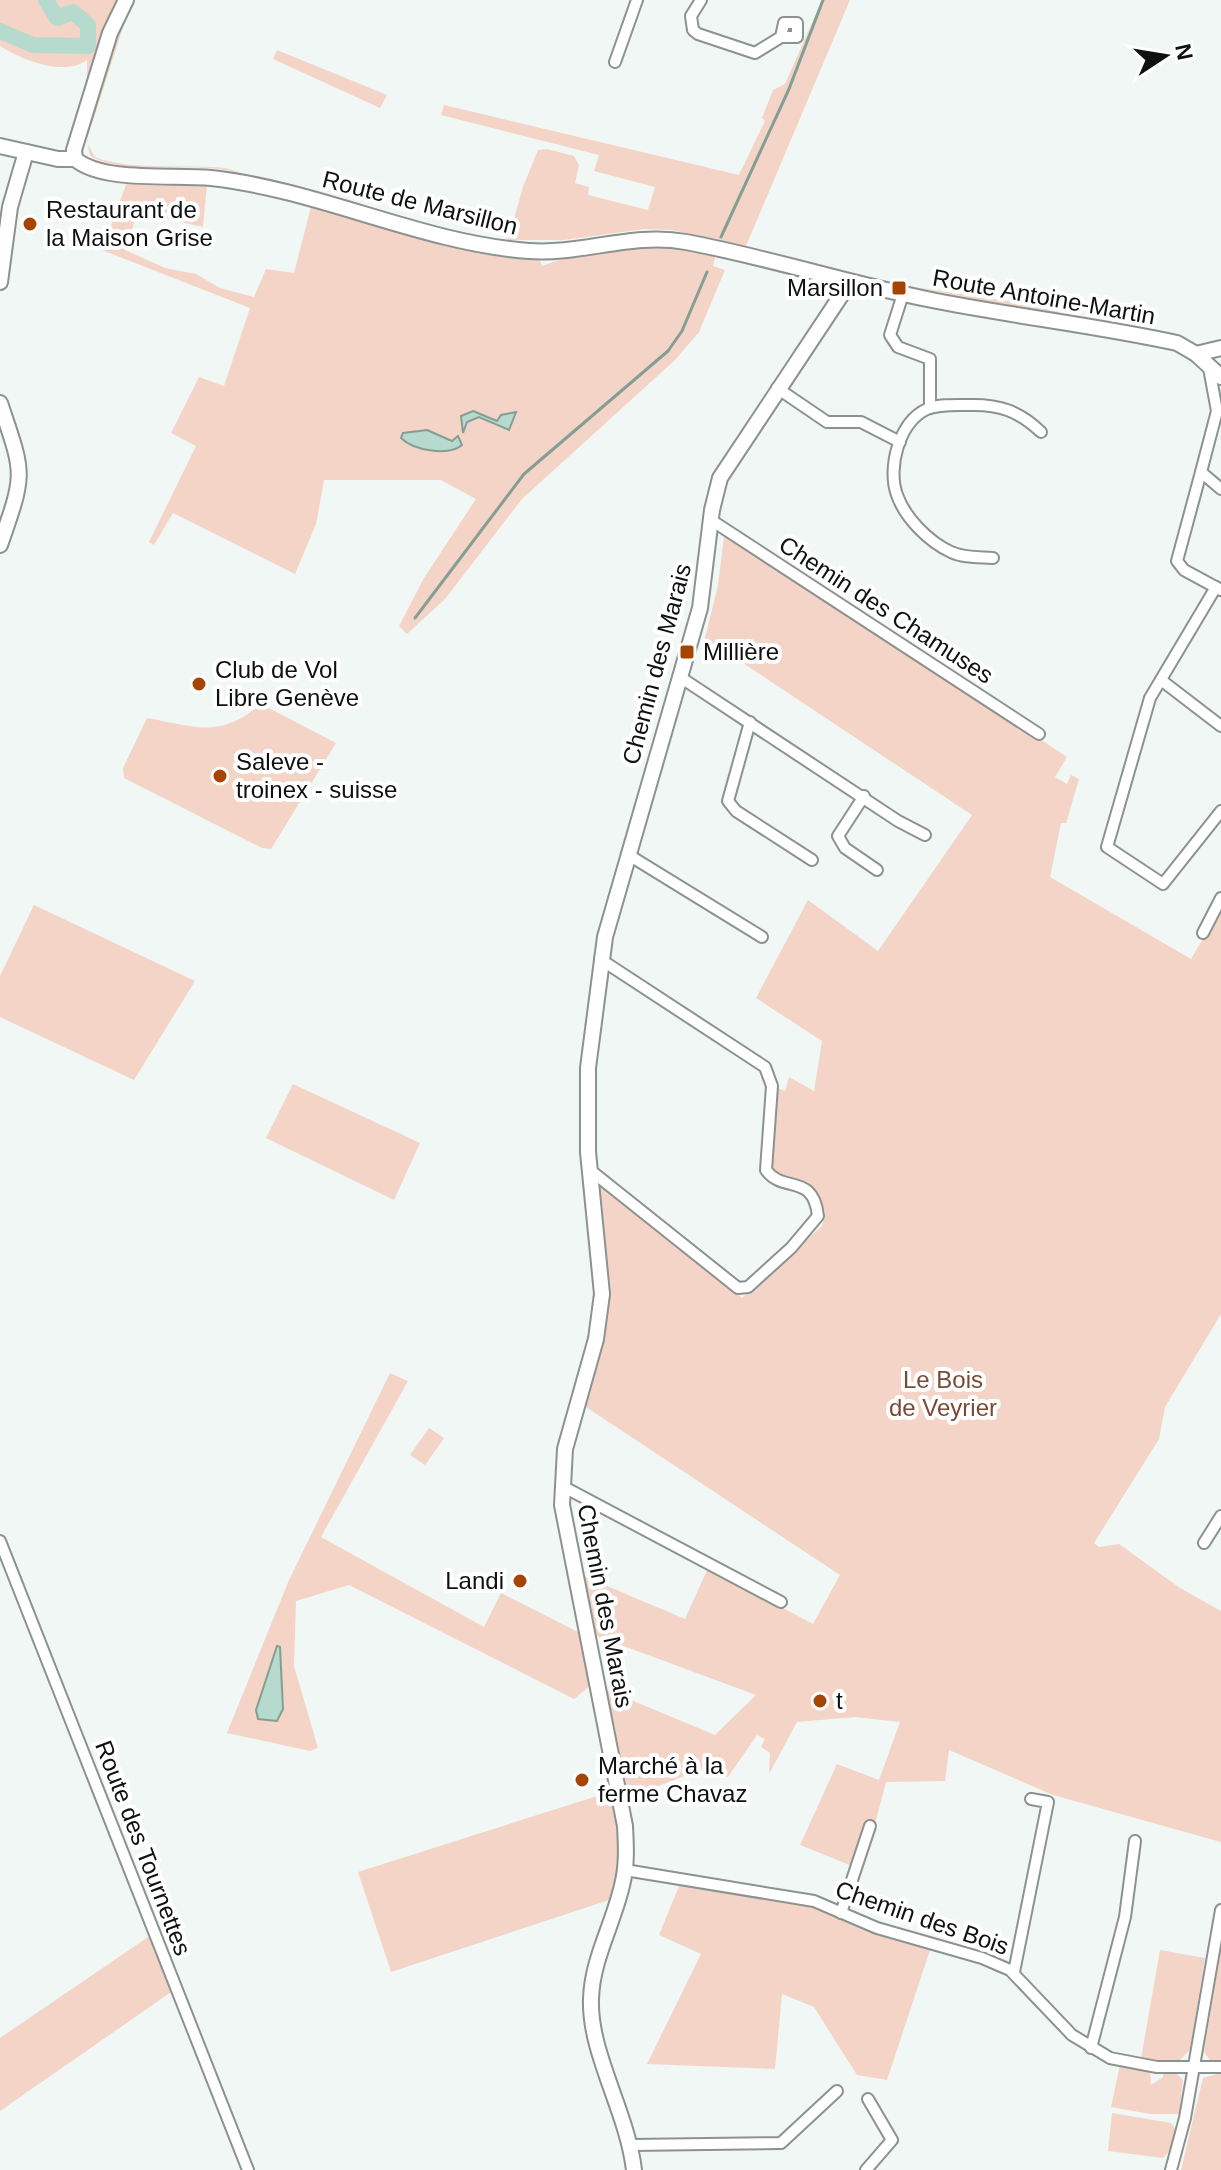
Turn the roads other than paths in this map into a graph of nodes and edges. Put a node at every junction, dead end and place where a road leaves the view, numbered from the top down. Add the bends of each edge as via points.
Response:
1 (126, 0) edge
2 (637, 0) edge
3 (701, 0) edge
4 (781, 37) dead end
5 (615, 62) dead end
6 (0, 146) edge
7 (26, 152) junction
8 (75, 159) junction
9 (0, 282) edge
10 (850, 282) junction
11 (903, 294) junction
12 (1221, 348) edge
13 (1196, 354) junction
14 (1208, 365) junction
15 (1221, 377) edge
16 (777, 388) junction
17 (0, 403) edge
18 (930, 408) junction
19 (1219, 413) edge
20 (1041, 432) dead end
21 (900, 442) junction
22 (1201, 472) junction
23 (1221, 489) edge
24 (711, 520) junction
25 (0, 545) edge
26 (993, 558) dead end
27 (1219, 588) edge
28 (680, 677) junction
29 (1161, 680) junction
30 (750, 722) junction
31 (1221, 726) edge
32 (1039, 734) dead end
33 (864, 796) junction
34 (1220, 815) edge
35 (925, 835) dead end
36 (627, 854) junction
37 (812, 860) dead end
38 (877, 870) dead end
39 (1221, 898) edge
40 (1203, 933) dead end
41 (762, 937) dead end
42 (600, 959) junction
43 (590, 1170) junction
44 (562, 1486) junction
45 (1221, 1516) edge
46 (0, 1541) edge
47 (1204, 1543) dead end
48 (781, 1602) dead end
49 (1031, 1799) dead end
50 (870, 1826) dead end
51 (1135, 1841) dead end
52 (625, 1870) junction
53 (1221, 1910) edge
54 (841, 1913) junction
55 (1014, 1972) junction
56 (1091, 2048) junction
57 (1221, 2067) edge
58 (1194, 2068) junction
59 (837, 2091) dead end
60 (868, 2099) dead end
61 (631, 2145) junction
62 (248, 2170) edge
63 (634, 2170) edge
64 (866, 2170) edge
65 (1171, 2170) edge

1 - 8 street via 106,47
2 - 5 street
3 - 4 street via 691,22 698,34 755,53
6 - 7 street, Route de Marsillon
7 - 8 street, Route de Marsillon
7 - 9 street via 10,207
8 - 10 street, Route de Marsillon via 129,174 237,181 493,246 549,251 665,240
10 - 11 street, Route Antoine-Martin
10 - 16 street, Chemin des Marais
11 - 13 street, Route Antoine-Martin via 1171,342
11 - 18 street via 890,335 898,347 930,359
12 - 13 street
13 - 14 street, Route Antoine-Martin
14 - 15 street, Route Antoine-Martin
14 - 19 street
16 - 21 street via 827,422 861,422
16 - 24 street, Chemin des Marais via 723,471
17 - 25 street via 21,474
18 - 20 street via 1001,407
18 - 21 street via 915,417
19 - 22 street
21 - 26 street via 895,490 914,521 949,551
22 - 23 street
22 - 27 street via 1177,561
24 - 28 street, Chemin des Marais via 703,597
24 - 32 street, Chemin des Chamuses
27 - 29 street
28 - 30 street
28 - 36 street, Chemin des Marais
29 - 31 street
29 - 34 street via 1147,706 1107,847 1163,884
30 - 33 street
30 - 37 street via 728,801
33 - 35 street
33 - 38 street via 838,836 845,848
36 - 41 street
36 - 42 street, Chemin des Marais
39 - 40 street
42 - 43 street, Chemin des Marais via 588,1068
42 - 43 street via 761,1062 775,1080 766,1170 806,1189 815,1198 818,1216 748,1287 734,1286
43 - 44 street, Chemin des Marais via 601,1311 568,1434
44 - 48 street
44 - 52 street, Chemin des Marais via 569,1555 622,1806
45 - 47 street
46 - 62 street, Route des Tournettes
49 - 55 street via 1048,1802
50 - 54 street
51 - 56 street via 1125,1917
52 - 54 street, Chemin des Bois via 799,1898
52 - 61 street, Chemin des Marais via 591,2000 597,2043
53 - 58 street
54 - 55 street, Chemin des Bois
55 - 56 street, Chemin des Bois via 1066,2029
56 - 58 street, Chemin des Bois via 1147,2066
57 - 58 street, Chemin des Bois
58 - 65 street
59 - 61 street via 781,2143
60 - 64 street via 892,2140
61 - 63 street, Chemin des Marais

